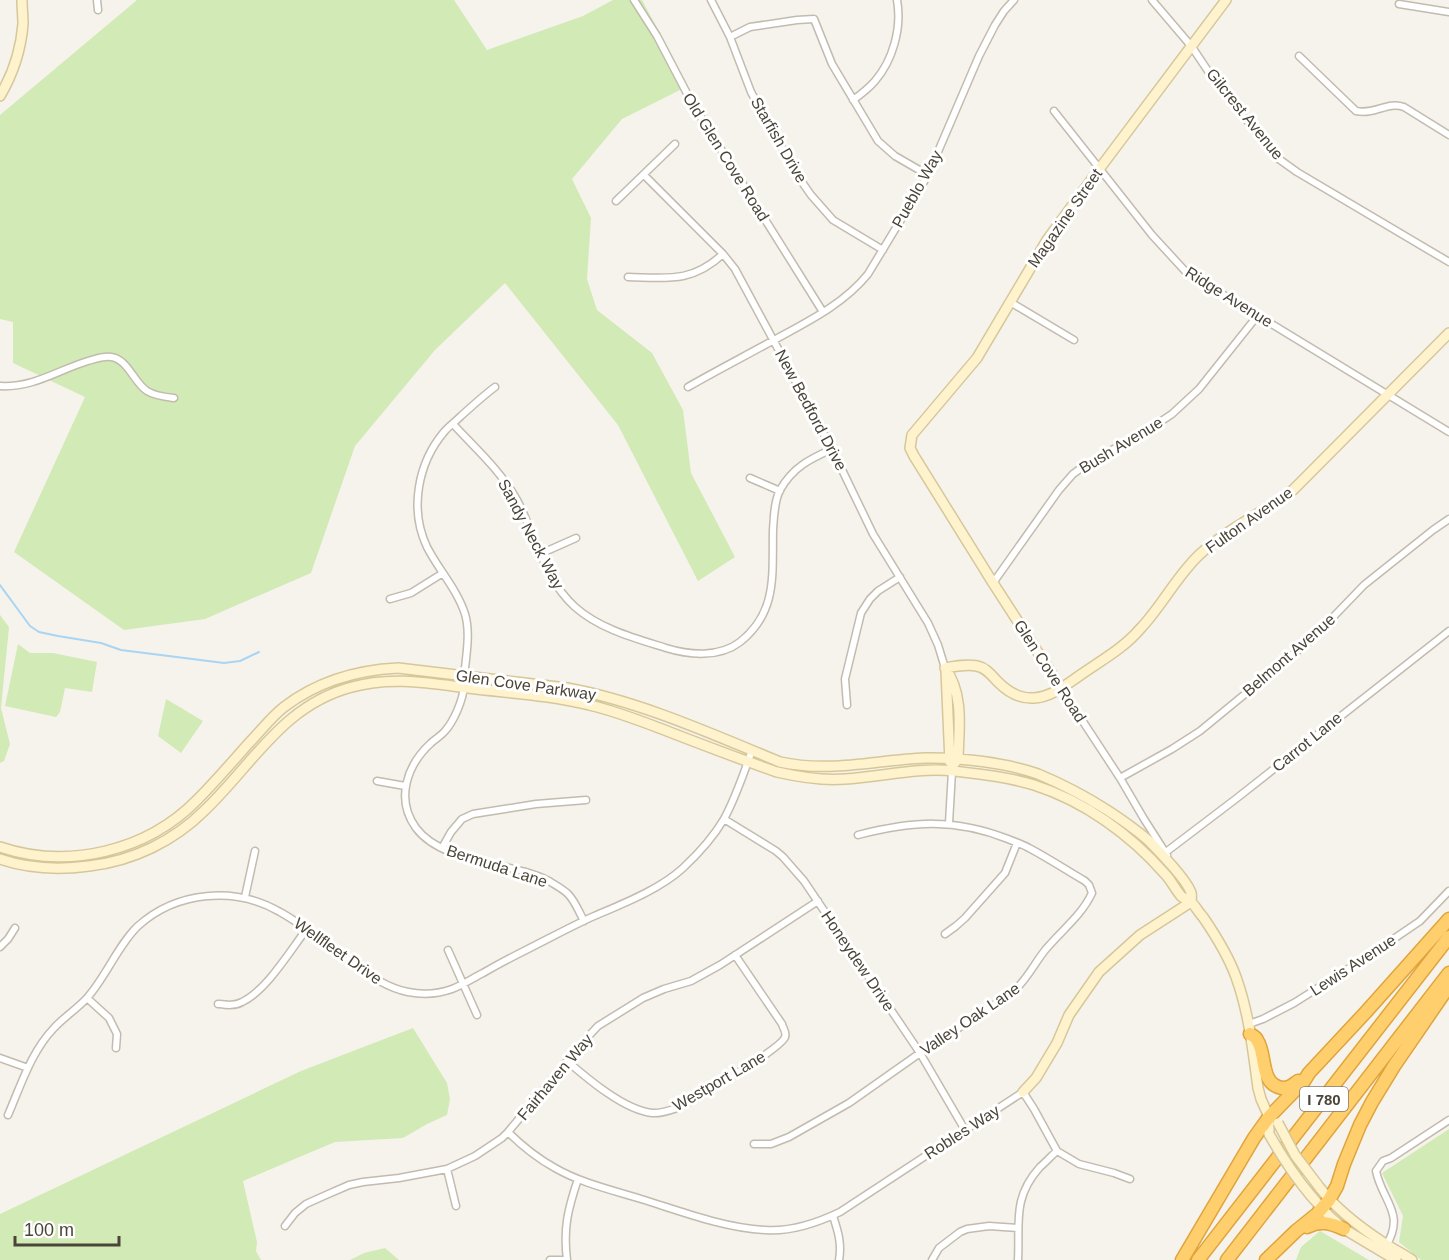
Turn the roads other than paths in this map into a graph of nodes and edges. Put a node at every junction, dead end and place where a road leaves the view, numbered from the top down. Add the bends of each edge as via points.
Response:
1 (22, 0) edge
2 (96, 0) edge
3 (634, 0) edge
4 (711, 0) edge
5 (897, 0) edge
6 (1152, 0) edge
7 (1226, 0) edge
8 (1009, 2) edge
9 (1399, 4) dead end
10 (98, 10) dead end
11 (1449, 12) edge
12 (730, 37) junction
13 (1192, 47) junction
14 (1299, 56) dead end
15 (0, 96) edge
16 (853, 100) junction
17 (1054, 111) dead end
18 (1449, 135) edge
19 (675, 144) dead end
20 (1100, 168) junction
21 (644, 175) junction
22 (928, 175) junction
23 (616, 201) dead end
24 (882, 250) junction
25 (723, 254) junction
26 (1449, 262) edge
27 (628, 277) dead end
28 (1010, 302) junction
29 (823, 312) junction
30 (1258, 315) junction
31 (1449, 333) edge
32 (774, 340) junction
33 (1074, 340) dead end
34 (0, 386) edge
35 (495, 387) dead end
36 (688, 387) dead end
37 (1388, 394) junction
38 (174, 398) dead end
39 (453, 424) junction
40 (1449, 432) edge
41 (911, 439) joint
42 (832, 449) junction
43 (750, 478) dead end
44 (780, 491) junction
45 (1449, 519) edge
46 (576, 538) dead end
47 (540, 554) junction
48 (443, 573) junction
49 (900, 577) junction
50 (993, 583) junction
51 (390, 599) dead end
52 (1449, 631) edge
53 (945, 668) junction
54 (465, 676) junction
55 (464, 687) junction
56 (1061, 688) junction
57 (847, 705) dead end
58 (752, 750) junction
59 (954, 758) junction
60 (748, 762) junction
61 (952, 771) junction
62 (1120, 778) junction
63 (377, 781) dead end
64 (405, 786) junction
65 (586, 800) dead end
66 (724, 819) junction
67 (949, 823) junction
68 (858, 835) dead end
69 (1017, 843) junction
70 (0, 847) edge
71 (442, 848) junction
72 (255, 851) dead end
73 (1166, 852) junction
74 (0, 859) edge
75 (1179, 873) junction
76 (1165, 874) joint
77 (1449, 891) edge
78 (245, 897) junction
79 (818, 902) junction
80 (1191, 902) junction
81 (1449, 919) edge
82 (584, 921) junction
83 (15, 928) dead end
84 (306, 930) junction
85 (945, 934) dead end
86 (1449, 937) edge
87 (0, 947) edge
88 (448, 950) dead end
89 (735, 955) junction
90 (1449, 973) edge
91 (464, 983) junction
92 (1449, 986) edge
93 (87, 998) junction
94 (219, 1004) dead end
95 (477, 1015) dead end
96 (1250, 1029) junction
97 (116, 1048) dead end
98 (920, 1053) junction
99 (0, 1058) edge
100 (567, 1061) junction
101 (28, 1068) junction
102 (1309, 1073) junction
103 (1023, 1092) junction
104 (8, 1114) dead end
105 (1274, 1120) junction
106 (1449, 1120) edge
107 (966, 1130) junction
108 (508, 1132) junction
109 (754, 1144) dead end
110 (1057, 1151) junction
111 (447, 1169) junction
112 (578, 1179) junction
113 (1130, 1179) dead end
114 (1326, 1204) junction
115 (456, 1206) dead end
116 (833, 1216) junction
117 (285, 1226) dead end
118 (1018, 1227) junction
119 (1344, 1228) junction
120 (1289, 1239) junction
121 (1384, 1248) junction
122 (550, 1260) edge
123 (567, 1260) edge
124 (839, 1260) edge
125 (932, 1260) edge
126 (1018, 1260) edge
127 (1182, 1260) edge
128 (1198, 1260) edge
129 (1227, 1260) edge
130 (1266, 1260) edge
131 (1396, 1260) edge
132 (1412, 1260) edge

1 - 15 main road via 19,50
2 - 10 street
3 - 29 street, Old Glen Cove Road via 692,103
4 - 12 street, Starfish Drive
5 - 16 street via 894,46 881,74
6 - 13 street, Gilcrest Avenue
7 - 13 main road, Magazine Street
8 - 22 street, Pueblo Way via 979,56
9 - 11 street
12 - 16 street via 750,27 814,19 832,64
12 - 24 street, Starfish Drive via 751,92 811,195 833,220
13 - 20 main road, Magazine Street
13 - 26 street, Gilcrest Avenue via 1276,157
14 - 18 street via 1356,111 1399,105
16 - 22 street via 887,150
17 - 20 street, Ridge Avenue
19 - 21 street
20 - 28 main road, Magazine Street via 1047,240
20 - 30 street, Ridge Avenue via 1178,264
21 - 23 street
21 - 25 street, New Bedford Drive
22 - 24 street, Pueblo Way
24 - 29 street, Pueblo Way via 860,285
25 - 27 street via 691,275
25 - 32 street, New Bedford Drive
28 - 33 street
28 - 41 main road, Magazine Street via 977,358
29 - 32 street, Pueblo Way
30 - 37 street, Ridge Avenue
30 - 50 street, Bush Avenue via 1199,389 1172,414 1073,474
31 - 37 main road, Fulton Avenue
32 - 36 street, Pueblo Way
32 - 42 street, New Bedford Drive
34 - 38 street via 21,386 109,356 129,369 147,391
35 - 39 street
37 - 40 street, Ridge Avenue
37 - 56 main road, Fulton Avenue via 1293,490 1200,554 1132,638
39 - 47 street, Sandy Neck Way via 511,490
39 - 48 street via 427,459 417,500 422,535
41 - 50 main road, Glen Cove Road via 914,456
42 - 44 street, Sandy Neck Way via 804,463
42 - 49 street, New Bedford Drive via 873,534
43 - 44 street
44 - 47 street, Sandy Neck Way via 775,503 772,584 764,615 733,647 711,654 669,649 600,624 575,607 558,588
45 - 62 street, Belmont Avenue via 1364,585 1312,639 1200,731
46 - 47 street
48 - 51 street
48 - 54 street via 465,614
49 - 53 street, New Bedford Drive via 928,623
49 - 57 street via 870,599 861,614 845,680
50 - 56 main road, Glen Cove Road
52 - 73 street, Carrot Lane
53 - 56 main road, Fulton Avenue via 977,666 1021,697 1035,698
53 - 59 main road, New Bedford Drive via 953,678 959,708
54 - 55 street
54 - 58 main road, Glen Cove Parkway via 567,688 613,698
54 - 70 main road, Glen Cove Parkway via 399,668 366,671 308,692 269,721 186,811 162,829 116,849 84,856 37,856
55 - 60 main road, Glen Cove Parkway via 589,705 626,715
55 - 64 street via 453,720 416,759
55 - 74 main road, Glen Cove Parkway via 378,682 342,690 310,704 282,726 205,811 166,841 138,854 69,869 25,866
56 - 62 street, Glen Cove Road
58 - 59 main road, Glen Cove Parkway via 780,762 814,767
58 - 60 street, Wellfleet Drive
59 - 61 main road, New Bedford Drive
59 - 75 main road, Glen Cove Parkway via 1037,774 1072,790 1140,834
60 - 61 main road, Glen Cove Parkway via 813,778
60 - 66 street, Wellfleet Drive
61 - 67 street, New Bedford Drive
61 - 76 main road, Glen Cove Parkway via 1004,778 1064,796 1117,829
62 - 73 street, Glen Cove Road
63 - 64 street
64 - 71 street, Bermuda Lane via 406,804 416,828
65 - 71 street via 473,814 462,819
66 - 79 street, Honeydew Drive via 783,857
66 - 82 street, Wellfleet Drive via 671,877
67 - 68 street, Valley Oak Lane via 905,825
67 - 69 street, Valley Oak Lane
69 - 85 street via 1005,873 965,918
69 - 98 street, Valley Oak Lane via 1085,881 1092,889 1090,898 1017,989
71 - 82 street, Bermuda Lane via 537,875 568,894
72 - 78 street
73 - 75 street, Glen Cove Road
75 - 80 main road, Glen Cove Road via 1191,891
76 - 80 main road, Glen Cove Road via 1182,898
77 - 96 street, Lewis Avenue via 1420,921
78 - 84 street, Wellfleet Drive via 281,912
78 - 93 street, Wellfleet Drive via 221,895 182,900 151,916 123,944
79 - 89 street, Fairhaven Way
79 - 98 street, Honeydew Drive
80 - 96 main road, Glen Cove Road via 1224,951 1246,1006
80 - 103 main road, Robles Way via 1140,934 1099,972 1069,1015 1040,1072
81 - 102 highway
82 - 91 street, Wellfleet Drive
83 - 87 street
84 - 91 street, Wellfleet Drive via 374,978 398,990 433,993
84 - 94 street via 256,992 234,1005
86 - 128 highway, I 780
88 - 91 street
89 - 100 street, Fairhaven Way via 691,981 643,998 619,1012 598,1026
89 - 100 street, Westport Lane via 785,1033 782,1041 743,1069 680,1107 652,1113 625,1104
90 - 129 highway, I 780
91 - 95 street
92 - 114 highway via 1372,1102
93 - 97 street via 109,1018 117,1034
93 - 101 street, Wellfleet Drive via 54,1028
96 - 102 highway via 1272,1084 1287,1088
96 - 105 main road, Glen Cove Road via 1258,1088
98 - 107 street, Honeydew Drive
98 - 109 street, Valley Oak Lane via 849,1103 789,1137 771,1144
99 - 101 street
100 - 108 street, Fairhaven Way
101 - 104 street, Wellfleet Drive
102 - 105 highway
103 - 107 street, Robles Way
103 - 110 street
105 - 114 main road, Glen Cove Road, bridge via 1320,1188
105 - 114 main road, Glen Cove Road, bridge via 1269,1134 1290,1169 1312,1197
105 - 127 highway via 1254,1138
106 - 121 street via 1383,1161 1376,1171 1394,1222
107 - 116 street, Robles Way
108 - 111 street, Fairhaven Way via 475,1156
108 - 112 street, Robles Way via 530,1152
110 - 113 street via 1080,1164
110 - 118 street via 1025,1189
111 - 115 street
111 - 117 street, Fairhaven Way via 349,1185 306,1204
112 - 116 street, Robles Way via 728,1225 766,1230 797,1228
112 - 123 street via 566,1218
114 - 119 main road, Glen Cove Road via 1330,1217
114 - 120 highway
114 - 121 main road, Glen Cove Road
116 - 124 street via 840,1239
118 - 125 street via 967,1229 939,1248
118 - 126 street
119 - 120 highway via 1320,1222
119 - 121 main road, Glen Cove Road
120 - 130 highway
121 - 131 main road, Glen Cove Road
121 - 132 main road, Glen Cove Road
122 - 123 street

